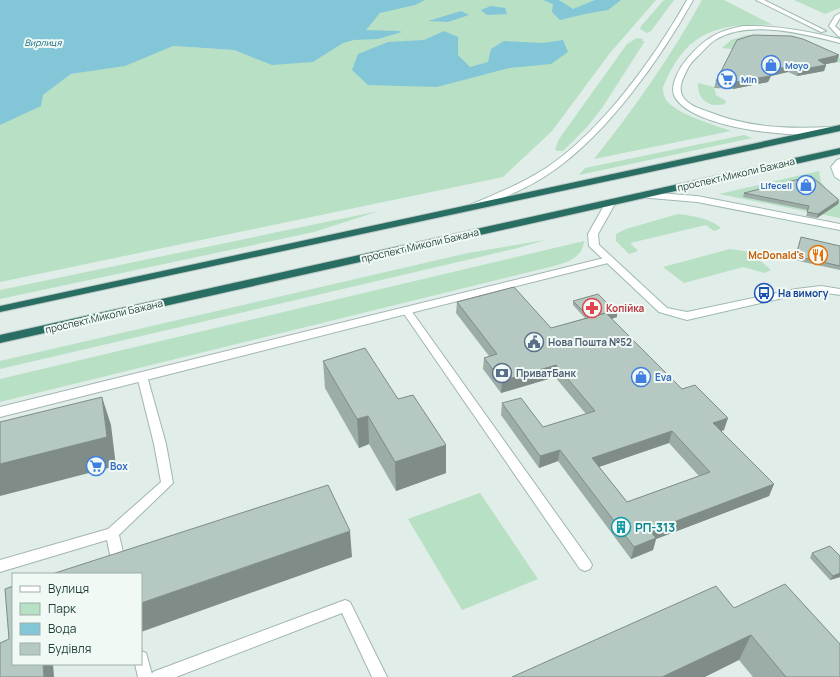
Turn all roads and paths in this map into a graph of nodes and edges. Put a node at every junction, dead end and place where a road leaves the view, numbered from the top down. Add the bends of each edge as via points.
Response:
1 (690, 0) edge
2 (759, 0) edge
3 (840, 15) edge
4 (840, 35) edge
5 (840, 40) edge
6 (837, 129) edge
7 (840, 151) edge
8 (840, 162) edge
9 (840, 177) edge
10 (642, 195) junction
11 (611, 202) junction
12 (469, 208) junction
13 (840, 227) edge
14 (608, 260) junction
15 (840, 292) edge
16 (0, 309) edge
17 (407, 311) junction
18 (0, 339) edge
19 (142, 376) junction
20 (0, 412) edge
21 (112, 533) junction
22 (585, 565) dead end
23 (0, 566) edge
24 (121, 573) edge
25 (142, 663) edge
26 (145, 677) edge
27 (158, 677) edge
28 (380, 677) edge

1 - 12 street via 619,103 585,141 549,170 522,186
2 - 5 street
3 - 4 street via 832,26
5 - 6 street via 783,29 749,28 724,32 706,43 686,63 677,91 679,97 697,111 751,129
6 - 12 highway
7 - 10 highway, проспект Миколи Бажана
8 - 9 street via 836,167
10 - 11 highway, проспект Миколи Бажана
10 - 13 street via 697,199
11 - 14 street via 592,234 594,246
11 - 18 highway, проспект Миколи Бажана
12 - 16 highway
14 - 15 street via 663,310 687,316 796,292 821,289
14 - 17 street
17 - 19 street
17 - 22 lane
19 - 20 street
19 - 21 lane via 160,444 167,483
21 - 23 lane
21 - 24 lane
25 - 26 lane
27 - 28 lane via 345,606

